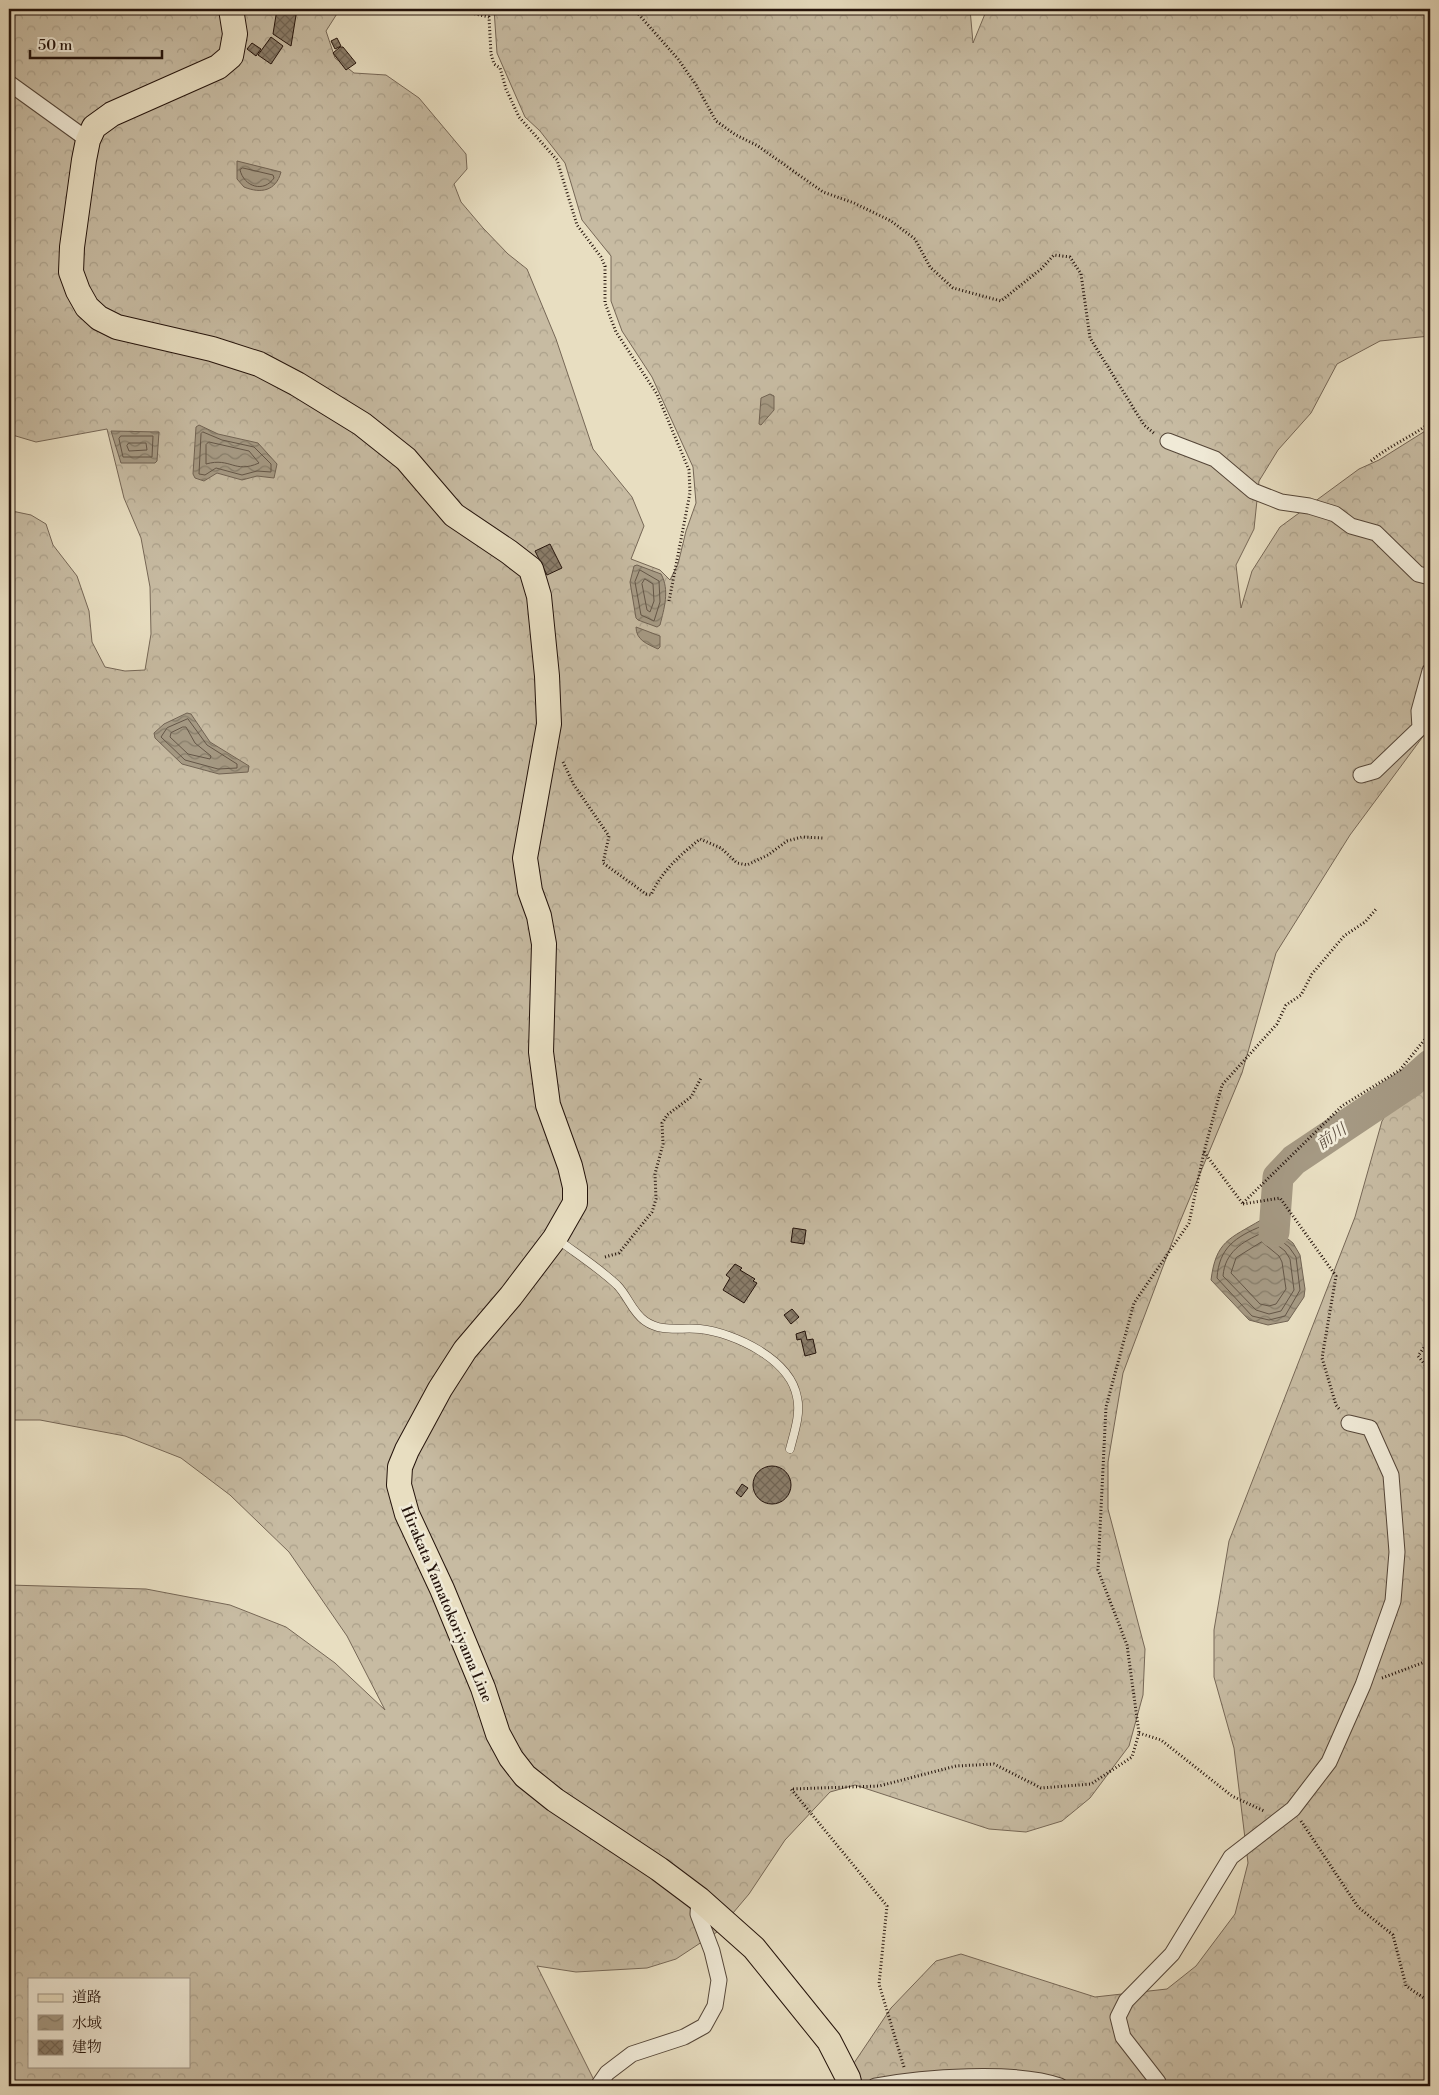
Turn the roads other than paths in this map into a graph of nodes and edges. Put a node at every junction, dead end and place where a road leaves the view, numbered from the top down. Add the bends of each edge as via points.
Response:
1 (230, 9) edge
2 (9, 83) edge
3 (88, 140) junction
4 (1168, 441) road end
5 (1430, 577) edge
6 (1430, 671) edge
7 (1361, 775) dead end
8 (555, 1238) junction
9 (1349, 1423) road end
10 (790, 1450) dead end
11 (699, 1899) junction
12 (598, 2086) edge
13 (850, 2086) edge
14 (875, 2086) edge
15 (1060, 2086) edge
16 (1158, 2086) edge

1 - 3 main road, Hirakata Yamatokoriyama Line via 235,34 231,56 218,67 112,114 94,127
2 - 3 street
3 - 8 main road, Hirakata Yamatokoriyama Line via 71,272 78,291 99,318 117,327 212,349 259,364 298,384 386,441 406,459 454,515 531,569 547,676 549,724 525,858 544,944 541,1052 548,1105 575,1187 575,1203
4 - 5 street via 1215,459 1253,490 1281,502 1335,514 1351,526 1376,533 1418,574
6 - 7 street via 1419,711 1420,728 1374,771
8 - 10 lane via 619,1287 645,1322 670,1330 700,1329 717,1333 767,1354 789,1378 797,1397 798,1418
8 - 11 main road, Hirakata Yamatokoriyama Line via 465,1350 440,1389 407,1450 400,1467 399,1485 407,1514 442,1589 483,1688 498,1734 511,1758 525,1776 554,1800 659,1868
9 - 16 street via 1370,1428 1391,1475 1397,1552 1394,1602 1363,1685 1328,1762 1293,1809 1232,1857 1172,1954 1126,2001 1118,2017 1123,2036
11 - 12 street via 698,1914 720,1980 704,2026 684,2037 632,2054 607,2074
11 - 13 main road, Hirakata Yamatokoriyama Line via 754,1948 829,2041
14 - 15 street via 908,2080 1014,2077

